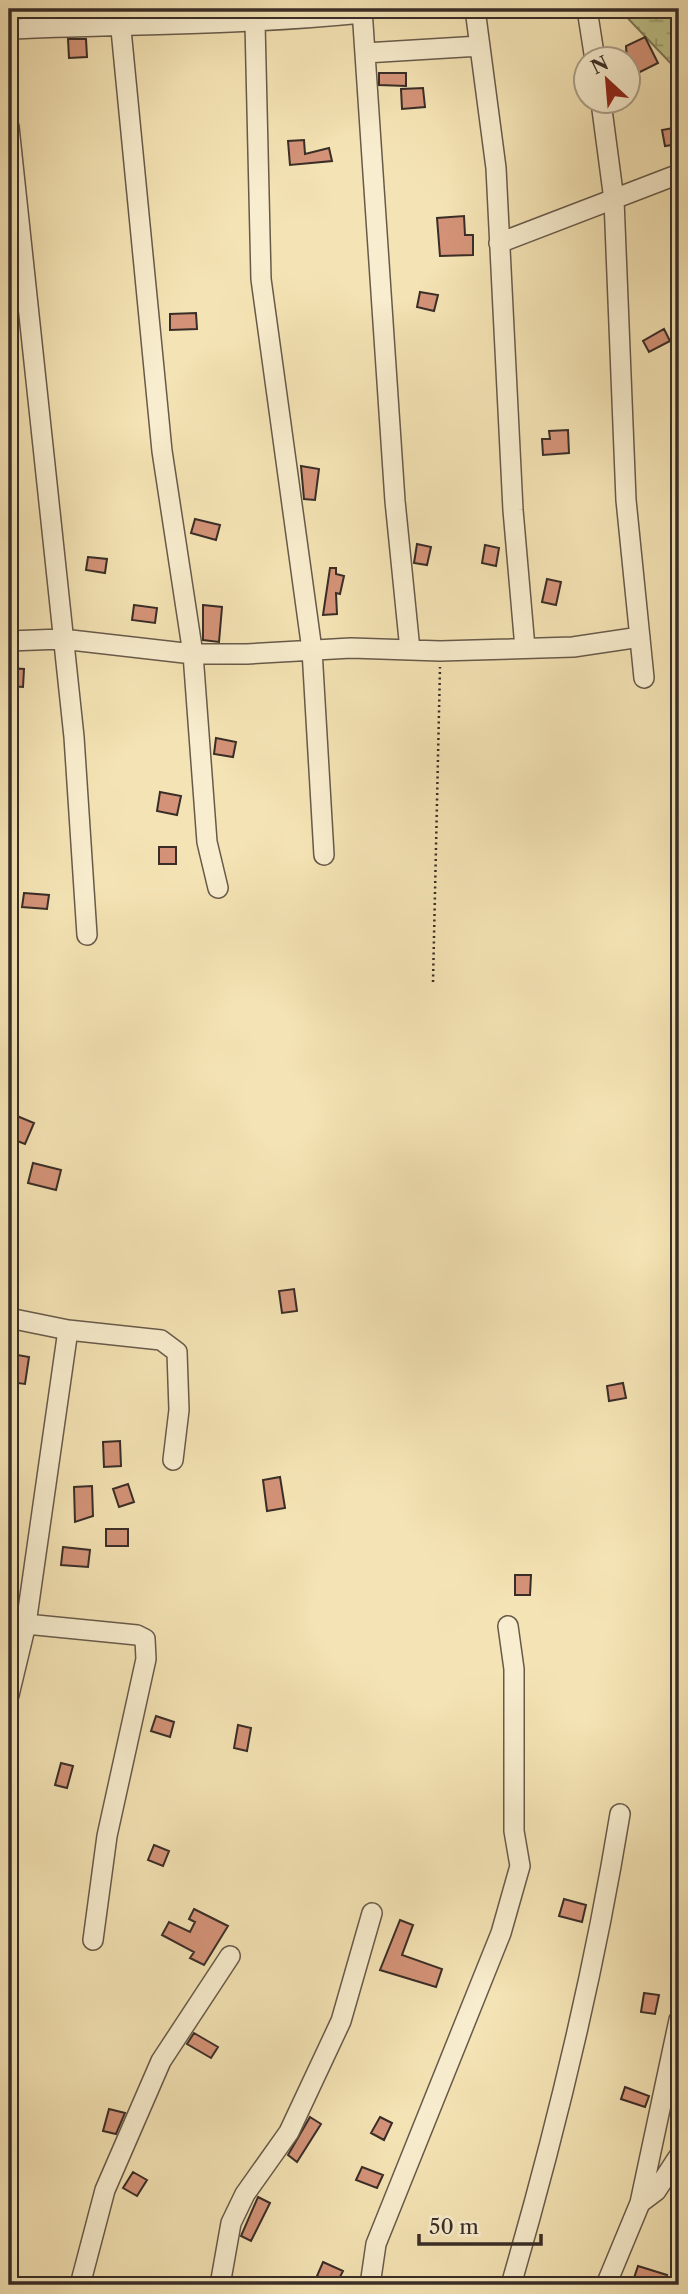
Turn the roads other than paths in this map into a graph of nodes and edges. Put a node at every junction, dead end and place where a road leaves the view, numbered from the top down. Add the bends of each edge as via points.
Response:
1 (475, 9) edge
2 (587, 9) edge
3 (362, 11) edge
4 (120, 16) edge
5 (255, 23) junction
6 (9, 29) edge
7 (480, 46) junction
8 (593, 46) edge
9 (365, 53) junction
10 (603, 116) edge
11 (9, 130) edge
12 (679, 174) edge
13 (614, 200) junction
14 (499, 243) junction
15 (640, 637) junction
16 (62, 639) junction
17 (9, 641) edge
18 (525, 648) junction
19 (312, 650) junction
20 (410, 650) junction
21 (193, 654) junction
22 (644, 678) dead end
23 (324, 855) dead end
24 (218, 888) dead end
25 (87, 935) dead end
26 (9, 1318) edge
27 (68, 1330) junction
28 (173, 1460) dead end
29 (26, 1624) junction
30 (508, 1626) dead end
31 (9, 1695) edge
32 (620, 1814) dead end
33 (372, 1913) dead end
34 (93, 1940) dead end
35 (230, 1956) dead end
36 (679, 2020) edge
37 (679, 2157) edge
38 (640, 2203) junction
39 (80, 2285) edge
40 (220, 2285) edge
41 (370, 2285) edge
42 (511, 2285) edge
43 (606, 2285) edge

1 - 7 street
2 - 8 street
3 - 5 street
3 - 9 street
4 - 5 street
4 - 6 street
4 - 21 street via 162,451
5 - 19 street via 261,279
7 - 9 street
7 - 14 street via 496,168
9 - 20 street via 395,501
10 - 13 street
11 - 16 street
12 - 13 street
13 - 14 street
13 - 15 street via 626,500
14 - 18 street
15 - 18 street via 573,647
15 - 22 street
16 - 17 street
16 - 21 street
16 - 25 street via 74,737
18 - 20 street
19 - 20 street
19 - 21 street
19 - 23 street
21 - 24 street via 207,842
26 - 27 street
27 - 28 street via 161,1340 177,1353
27 - 29 street
29 - 31 street
29 - 34 street via 137,1635 145,1640 146,1659 107,1836
30 - 41 street via 514,1669 514,1831 520,1866 501,1933 380,2234
32 - 42 street via 607,1895 552,2145
33 - 40 street via 341,2021 289,2132 245,2194 231,2223
35 - 39 street via 161,2061 105,2190
36 - 38 street
37 - 38 street via 656,2191
38 - 43 street

